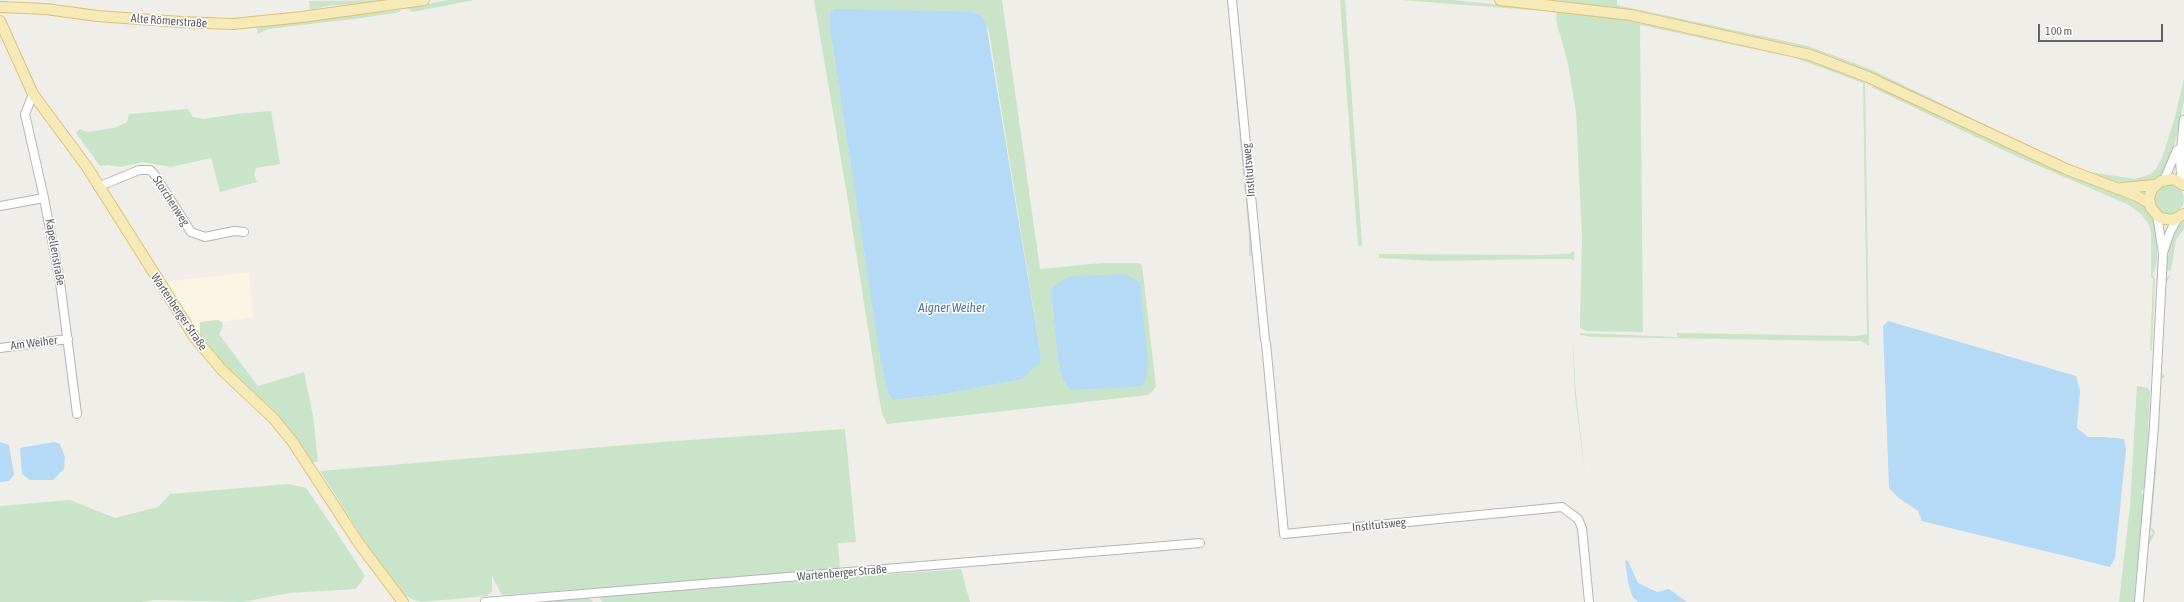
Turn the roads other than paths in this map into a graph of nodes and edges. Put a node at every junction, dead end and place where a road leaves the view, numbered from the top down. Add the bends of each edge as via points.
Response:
1 (424, 0) edge
2 (1232, 0) edge
3 (1500, 0) edge
4 (1548, 2) edge
5 (0, 7) edge
6 (0, 21) edge
7 (33, 94) junction
8 (2184, 120) edge
9 (2180, 142) junction
10 (2159, 182) junction
11 (2184, 184) edge
12 (98, 187) junction
13 (2116, 188) junction
14 (44, 198) junction
15 (2149, 203) junction
16 (0, 206) edge
17 (2157, 216) junction
18 (2180, 216) edge
19 (244, 232) dead end
20 (2162, 254) junction
21 (68, 339) junction
22 (0, 348) edge
23 (78, 414) dead end
24 (1200, 543) dead end
25 (403, 602) edge
26 (484, 602) edge
27 (1589, 602) edge
28 (2139, 602) edge

1 - 5 main road, Alte Römerstraße via 233,24
2 - 27 street, Institutsweg via 1284,534 1562,507 1578,519 1582,528
3 - 4 main road
4 - 13 main road via 1631,15 1810,55 1868,77 2051,163
6 - 7 main road, Wartenberger Straße
7 - 12 main road, Wartenberger Straße via 67,137
7 - 14 street, Kapellenstraße via 24,114
8 - 9 street
9 - 10 street via 2174,161
9 - 11 street via 2181,175
10 - 11 main road via 2172,179
10 - 13 main road
10 - 15 main road via 2150,193
12 - 19 street, Storchenweg via 139,170 150,170 191,232 205,237 234,231
12 - 25 main road, Wartenberger Straße via 195,338 222,370 274,419 292,441 360,545
13 - 15 main road
14 - 16 street
14 - 21 street, Kapellenstraße
15 - 17 main road
17 - 18 main road via 2168,220
17 - 20 street
18 - 20 street via 2170,232
20 - 28 street via 2154,427
21 - 22 street, Am Weiher
21 - 23 street, Kapellenstraße
24 - 26 street, Wartenberger Straße

